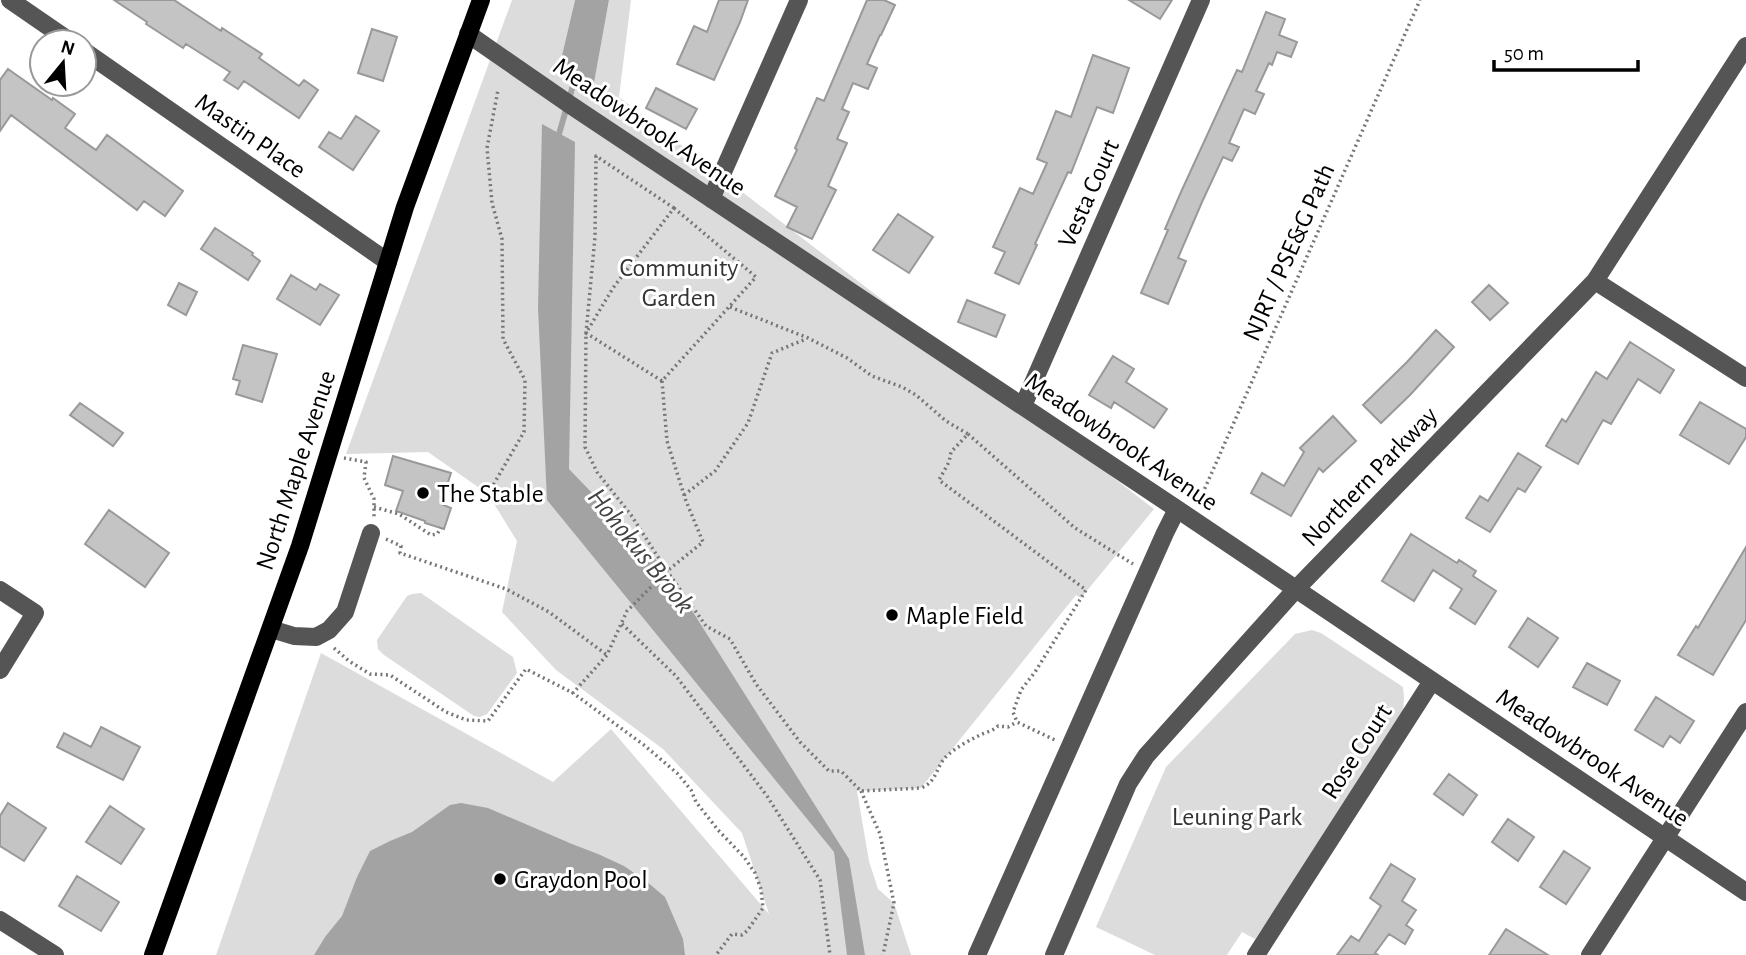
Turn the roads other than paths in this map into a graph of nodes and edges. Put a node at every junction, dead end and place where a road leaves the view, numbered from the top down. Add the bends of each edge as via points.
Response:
1 (10, 0) edge
2 (481, 0) edge
3 (799, 0) edge
4 (1202, 0) edge
5 (51, 28) edge
6 (468, 34) junction
7 (1746, 46) edge
8 (98, 61) edge
9 (711, 199) junction
10 (388, 262) junction
11 (1595, 281) junction
12 (1746, 378) edge
13 (1023, 406) junction
14 (1177, 509) junction
15 (371, 533) road end
16 (1296, 589) junction
17 (0, 590) edge
18 (271, 629) junction
19 (0, 670) edge
20 (1432, 681) junction
21 (1746, 712) edge
22 (1665, 838) junction
23 (1746, 892) edge
24 (0, 920) edge
25 (55, 955) edge
26 (153, 955) edge
27 (977, 955) edge
28 (1054, 955) edge
29 (1256, 955) edge
30 (1590, 955) edge

1 - 5 street
2 - 6 main road, North Maple Avenue
3 - 9 street
4 - 13 street, Vesta Court
6 - 9 street, Meadowbrook Avenue
6 - 10 main road, North Maple Avenue
7 - 11 street, Northern Parkway
8 - 10 street, Mastin Place
9 - 13 street, Meadowbrook Avenue
10 - 18 main road, North Maple Avenue
11 - 12 street
11 - 16 street, Northern Parkway
13 - 14 street, Meadowbrook Avenue
14 - 16 street, Meadowbrook Avenue
14 - 27 street
15 - 18 street via 345,612 328,630 316,637
16 - 20 street, Meadowbrook Avenue
16 - 28 street, Northern Parkway via 1146,756 1128,784
17 - 19 street via 35,613
18 - 26 main road, North Maple Avenue
20 - 22 street, Meadowbrook Avenue
20 - 29 street, Rose Court
21 - 22 street
22 - 23 street, Meadowbrook Avenue
22 - 30 street
24 - 25 street

